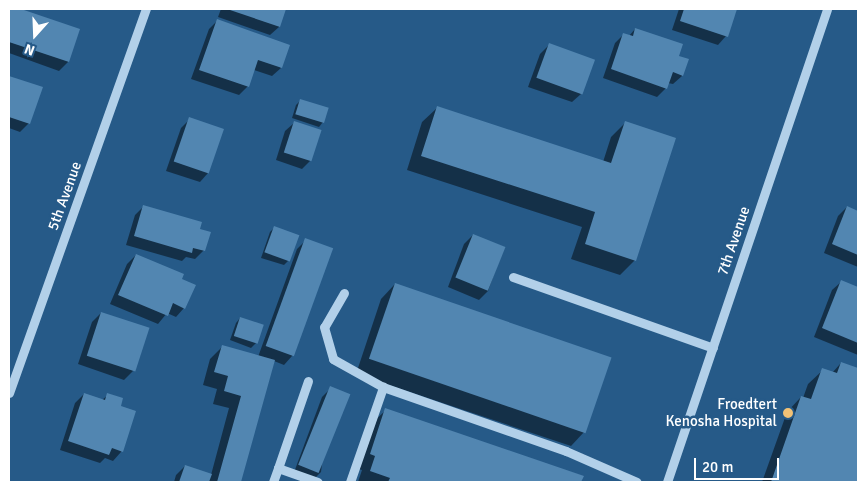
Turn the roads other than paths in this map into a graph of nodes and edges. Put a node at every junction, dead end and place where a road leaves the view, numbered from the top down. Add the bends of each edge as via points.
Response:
1 (146, 9) edge
2 (827, 9) edge
3 (513, 277) dead end
4 (344, 293) dead end
5 (713, 348) junction
6 (308, 381) dead end
7 (383, 387) junction
8 (9, 393) edge
9 (278, 468) junction
10 (273, 482) edge
11 (318, 482) edge
12 (350, 482) edge
13 (636, 482) edge
14 (667, 482) edge

1 - 8 street, 5th Avenue
2 - 5 street, 7th Avenue
3 - 5 street
4 - 7 street via 324,328 332,359
5 - 14 street, 7th Avenue
6 - 9 street
7 - 12 street
7 - 13 street via 566,451
9 - 10 street
9 - 11 street

